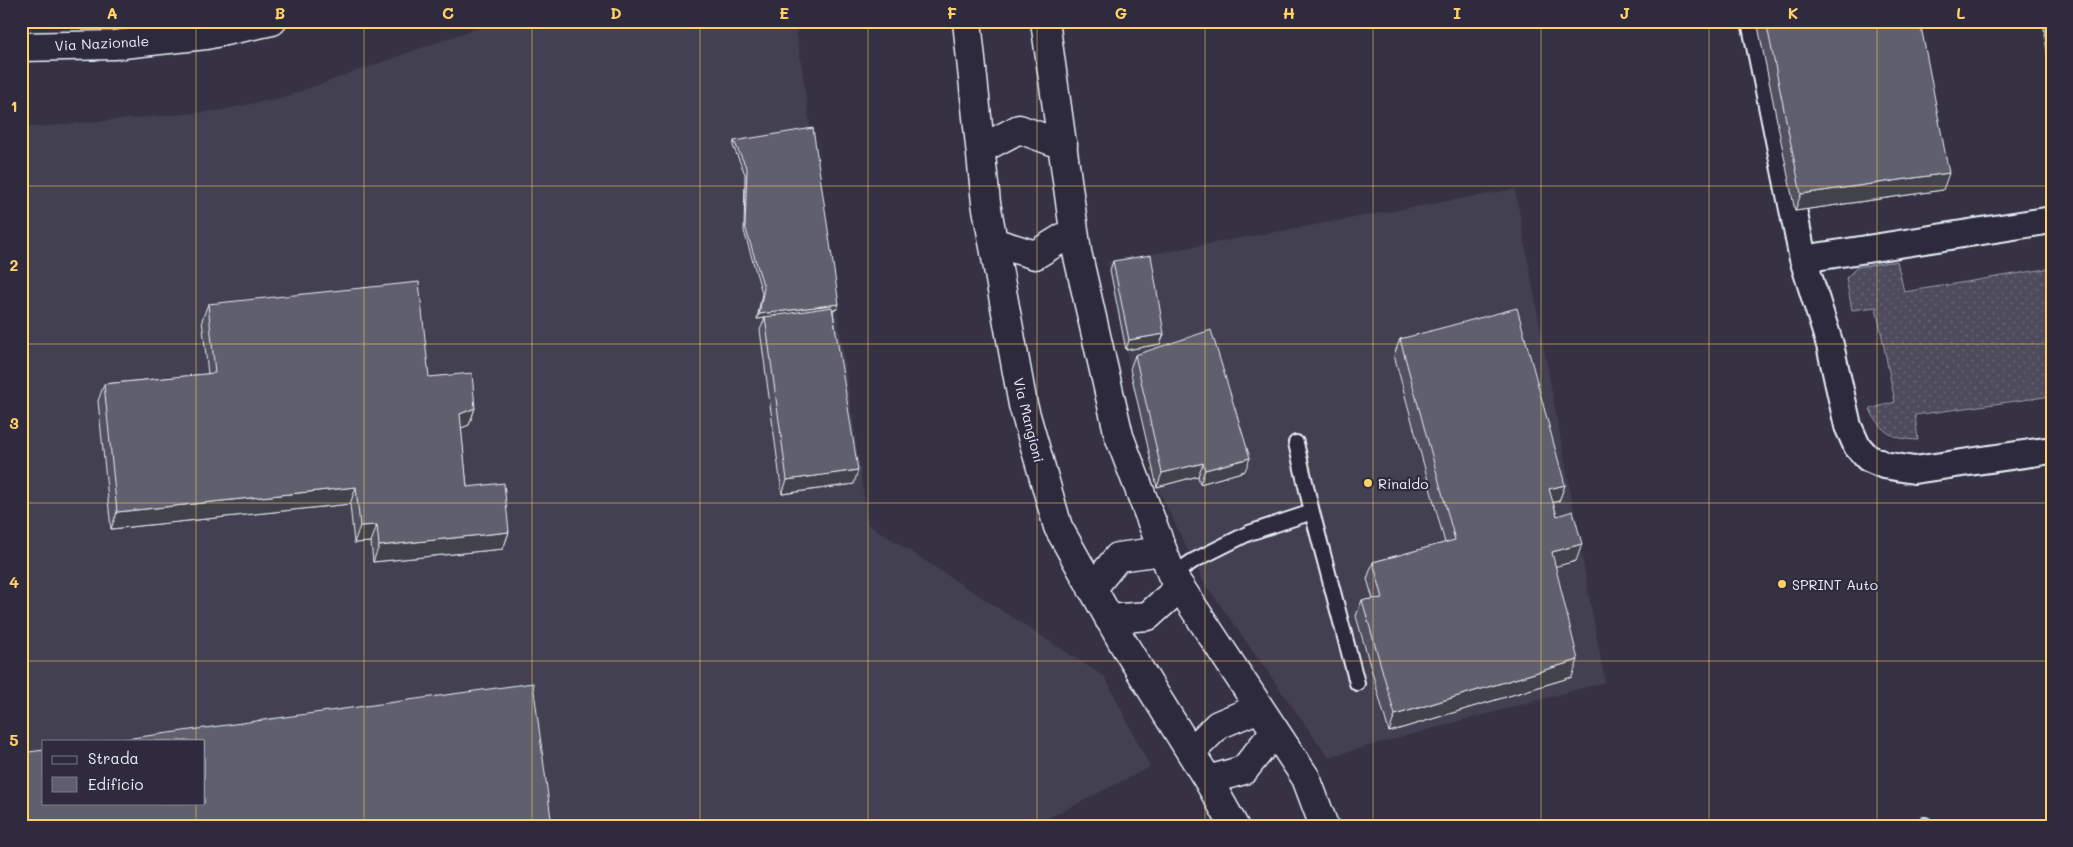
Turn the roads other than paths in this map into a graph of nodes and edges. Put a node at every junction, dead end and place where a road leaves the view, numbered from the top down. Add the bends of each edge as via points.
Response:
1 (272, 21) edge
2 (967, 21) edge
3 (1045, 21) edge
4 (1755, 21) edge
5 (21, 47) edge
6 (1062, 145) junction
7 (981, 149) junction
8 (2052, 220) edge
9 (1074, 231) junction
10 (993, 242) junction
11 (1803, 259) junction
12 (1296, 443) dead end
13 (2052, 450) edge
14 (1312, 512) junction
15 (1171, 571) junction
16 (1092, 589) junction
17 (1109, 619) junction
18 (1357, 683) dead end
19 (1259, 708) junction
20 (1275, 731) junction
21 (1191, 752) junction
22 (1208, 780) junction
23 (1234, 826) edge
24 (1324, 826) edge

1 - 5 street, Via Nazionale via 206,35 132,43
2 - 7 street, Via Mangioni
3 - 6 street
4 - 11 street
6 - 7 street via 1019,129
6 - 9 street
7 - 10 street, Via Mangioni
8 - 11 street
9 - 10 street via 1035,255
9 - 15 street via 1119,436
10 - 16 street, Via Mangioni via 1023,405 1058,527
11 - 13 street via 1830,345 1848,426 1857,446 1868,458 1914,470
12 - 14 lane
14 - 15 lane via 1249,533
14 - 18 lane
15 - 16 street via 1118,557
15 - 17 street via 1148,616
15 - 19 street
16 - 17 street, Via Mangioni
17 - 21 street, Via Mangioni
19 - 20 street
19 - 21 street via 1218,725
20 - 22 street via 1244,770
20 - 24 street via 1306,778
21 - 22 street, Via Mangioni
22 - 23 street, Via Mangioni

